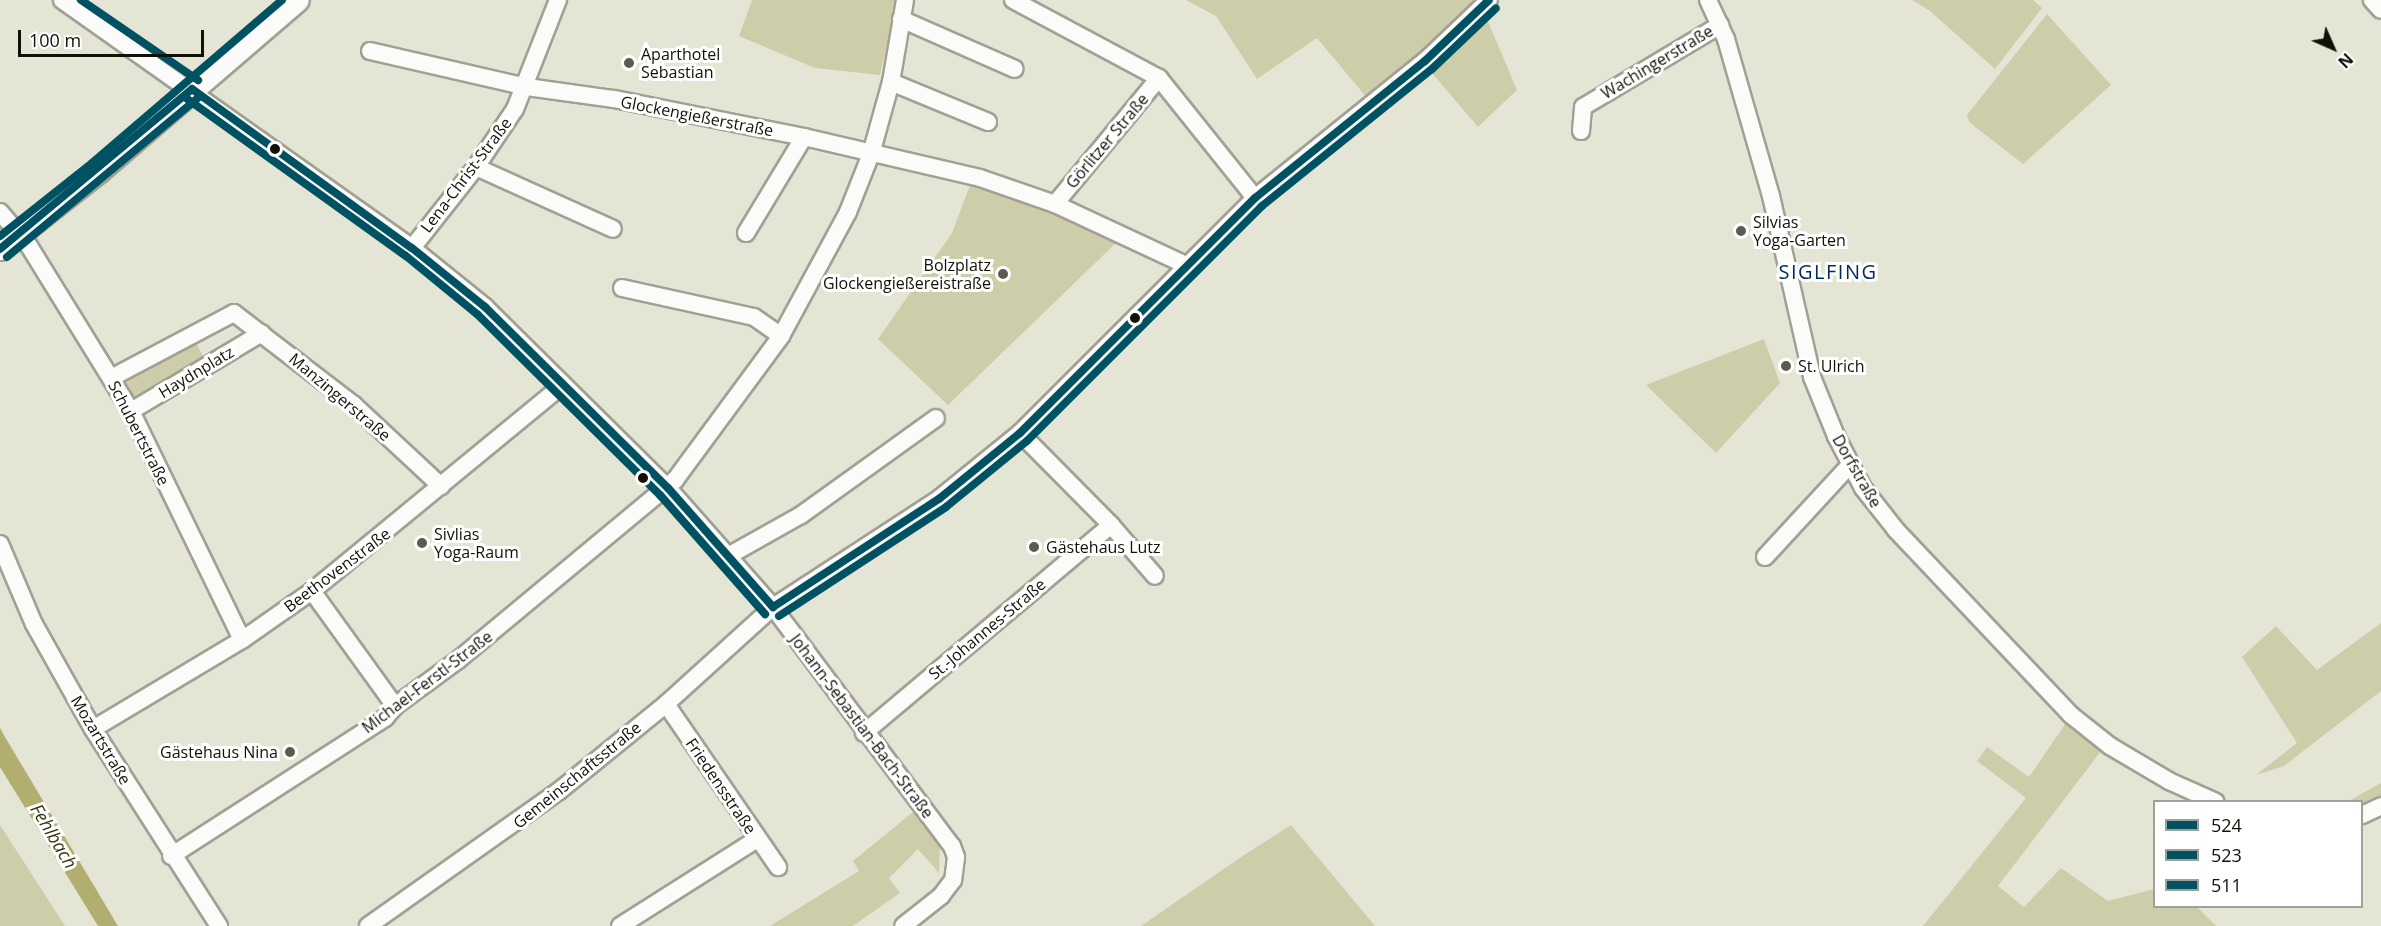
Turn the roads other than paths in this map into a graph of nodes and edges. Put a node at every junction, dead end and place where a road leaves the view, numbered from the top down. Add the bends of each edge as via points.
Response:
1 (62, 0) edge
2 (298, 0) edge
3 (558, 0) edge
4 (905, 0) edge
5 (1013, 0) edge
6 (1489, 0) edge
7 (1708, 0) edge
8 (2372, 0) edge
9 (2381, 10) edge
10 (901, 19) junction
11 (1720, 25) junction
12 (370, 51) dead end
13 (1015, 69) dead end
14 (1159, 78) junction
15 (891, 82) junction
16 (527, 87) junction
17 (192, 89) junction
18 (988, 122) dead end
19 (1581, 131) dead end
20 (804, 137) junction
21 (871, 154) junction
22 (476, 167) junction
23 (1255, 198) junction
24 (1055, 204) junction
25 (0, 212) edge
26 (613, 229) dead end
27 (746, 232) dead end
28 (21, 234) junction
29 (412, 248) junction
30 (0, 249) edge
31 (1186, 265) junction
32 (622, 288) dead end
33 (234, 313) joint
34 (262, 333) junction
35 (780, 336) junction
36 (111, 378) junction
37 (563, 384) junction
38 (130, 411) junction
39 (936, 418) dead end
40 (1020, 433) junction
41 (1850, 465) junction
42 (441, 486) junction
43 (668, 488) junction
44 (1111, 525) junction
45 (0, 544) edge
46 (728, 556) junction
47 (1765, 557) dead end
48 (1155, 576) dead end
49 (312, 591) junction
50 (773, 607) junction
51 (242, 640) junction
52 (666, 704) junction
53 (395, 706) junction
54 (93, 729) junction
55 (864, 733) junction
56 (2214, 800) edge
57 (2381, 806) edge
58 (2363, 814) edge
59 (757, 838) junction
60 (171, 856) junction
61 (778, 867) dead end
62 (219, 926) edge
63 (368, 926) edge
64 (620, 926) edge
65 (903, 926) edge

1 - 17 street, Johann-Sebastian-Bach-Straße
2 - 17 main road
3 - 16 street, Lena-Christ-Straße
4 - 10 street, Michael-Ferstl-Straße
5 - 14 street
6 - 23 street, Gemeinschaftsstraße via 1425,62
7 - 11 street, Dorfstraße
8 - 9 street
10 - 13 street
10 - 15 street, Michael-Ferstl-Straße
11 - 19 street, Wachingerstraße via 1583,107
11 - 41 street, Dorfstraße via 1771,196 1812,377
12 - 16 street, Glockengießerstraße
14 - 23 street
14 - 24 street, Görlitzer Straße
15 - 18 street
15 - 21 street, Michael-Ferstl-Straße
16 - 20 street, Glockengießerstraße via 623,101
16 - 22 street, Lena-Christ-Straße
17 - 28 main road
17 - 29 street, Johann-Sebastian-Bach-Straße
20 - 21 street, Glockengießerstraße
20 - 27 street
21 - 24 street, Glockengießerstraße via 980,178
21 - 35 street, Michael-Ferstl-Straße via 833,241
22 - 26 street
22 - 29 street, Lena-Christ-Straße
23 - 31 street, Gemeinschaftsstraße
24 - 31 street, Glockengießerstraße
25 - 28 street, Schubertstraße
28 - 30 main road
28 - 36 street, Schubertstraße
29 - 37 street, Johann-Sebastian-Bach-Straße via 485,307
31 - 40 street, Gemeinschaftsstraße
32 - 35 street via 754,317
33 - 34 street, Manzingerstraße
33 - 36 street, Haydnplatz
34 - 38 street, Haydnplatz
34 - 42 street, Manzingerstraße via 354,405
35 - 43 street, Michael-Ferstl-Straße
36 - 38 street, Schubertstraße
37 - 42 street, Beethovenstraße
37 - 43 street, Johann-Sebastian-Bach-Straße
38 - 51 street, Schubertstraße
39 - 46 street via 801,515
40 - 44 street
40 - 50 street, Gemeinschaftsstraße via 931,504
41 - 47 street
41 - 56 street, Dorfstraße via 1876,507 2071,715 2110,746 2169,781
42 - 49 street, Beethovenstraße
43 - 46 street, Johann-Sebastian-Bach-Straße
43 - 53 street, Michael-Ferstl-Straße via 458,660
44 - 48 street
44 - 55 street, St.-Johannes-Straße
45 - 54 street, Mozartstraße via 34,624
46 - 50 street, Johann-Sebastian-Bach-Straße
49 - 51 street, Beethovenstraße
49 - 53 street
50 - 52 street, Gemeinschaftsstraße
50 - 55 street, Johann-Sebastian-Bach-Straße
51 - 54 street, Beethovenstraße
52 - 59 street, Friedensstraße
52 - 63 street, Gemeinschaftsstraße via 500,837
53 - 60 street, Michael-Ferstl-Straße via 385,718
54 - 60 street, Mozartstraße
55 - 65 street, Johann-Sebastian-Bach-Straße via 952,846 957,869 941,896
57 - 58 street
59 - 61 street, Friedensstraße
59 - 64 street
60 - 62 street, Mozartstraße

